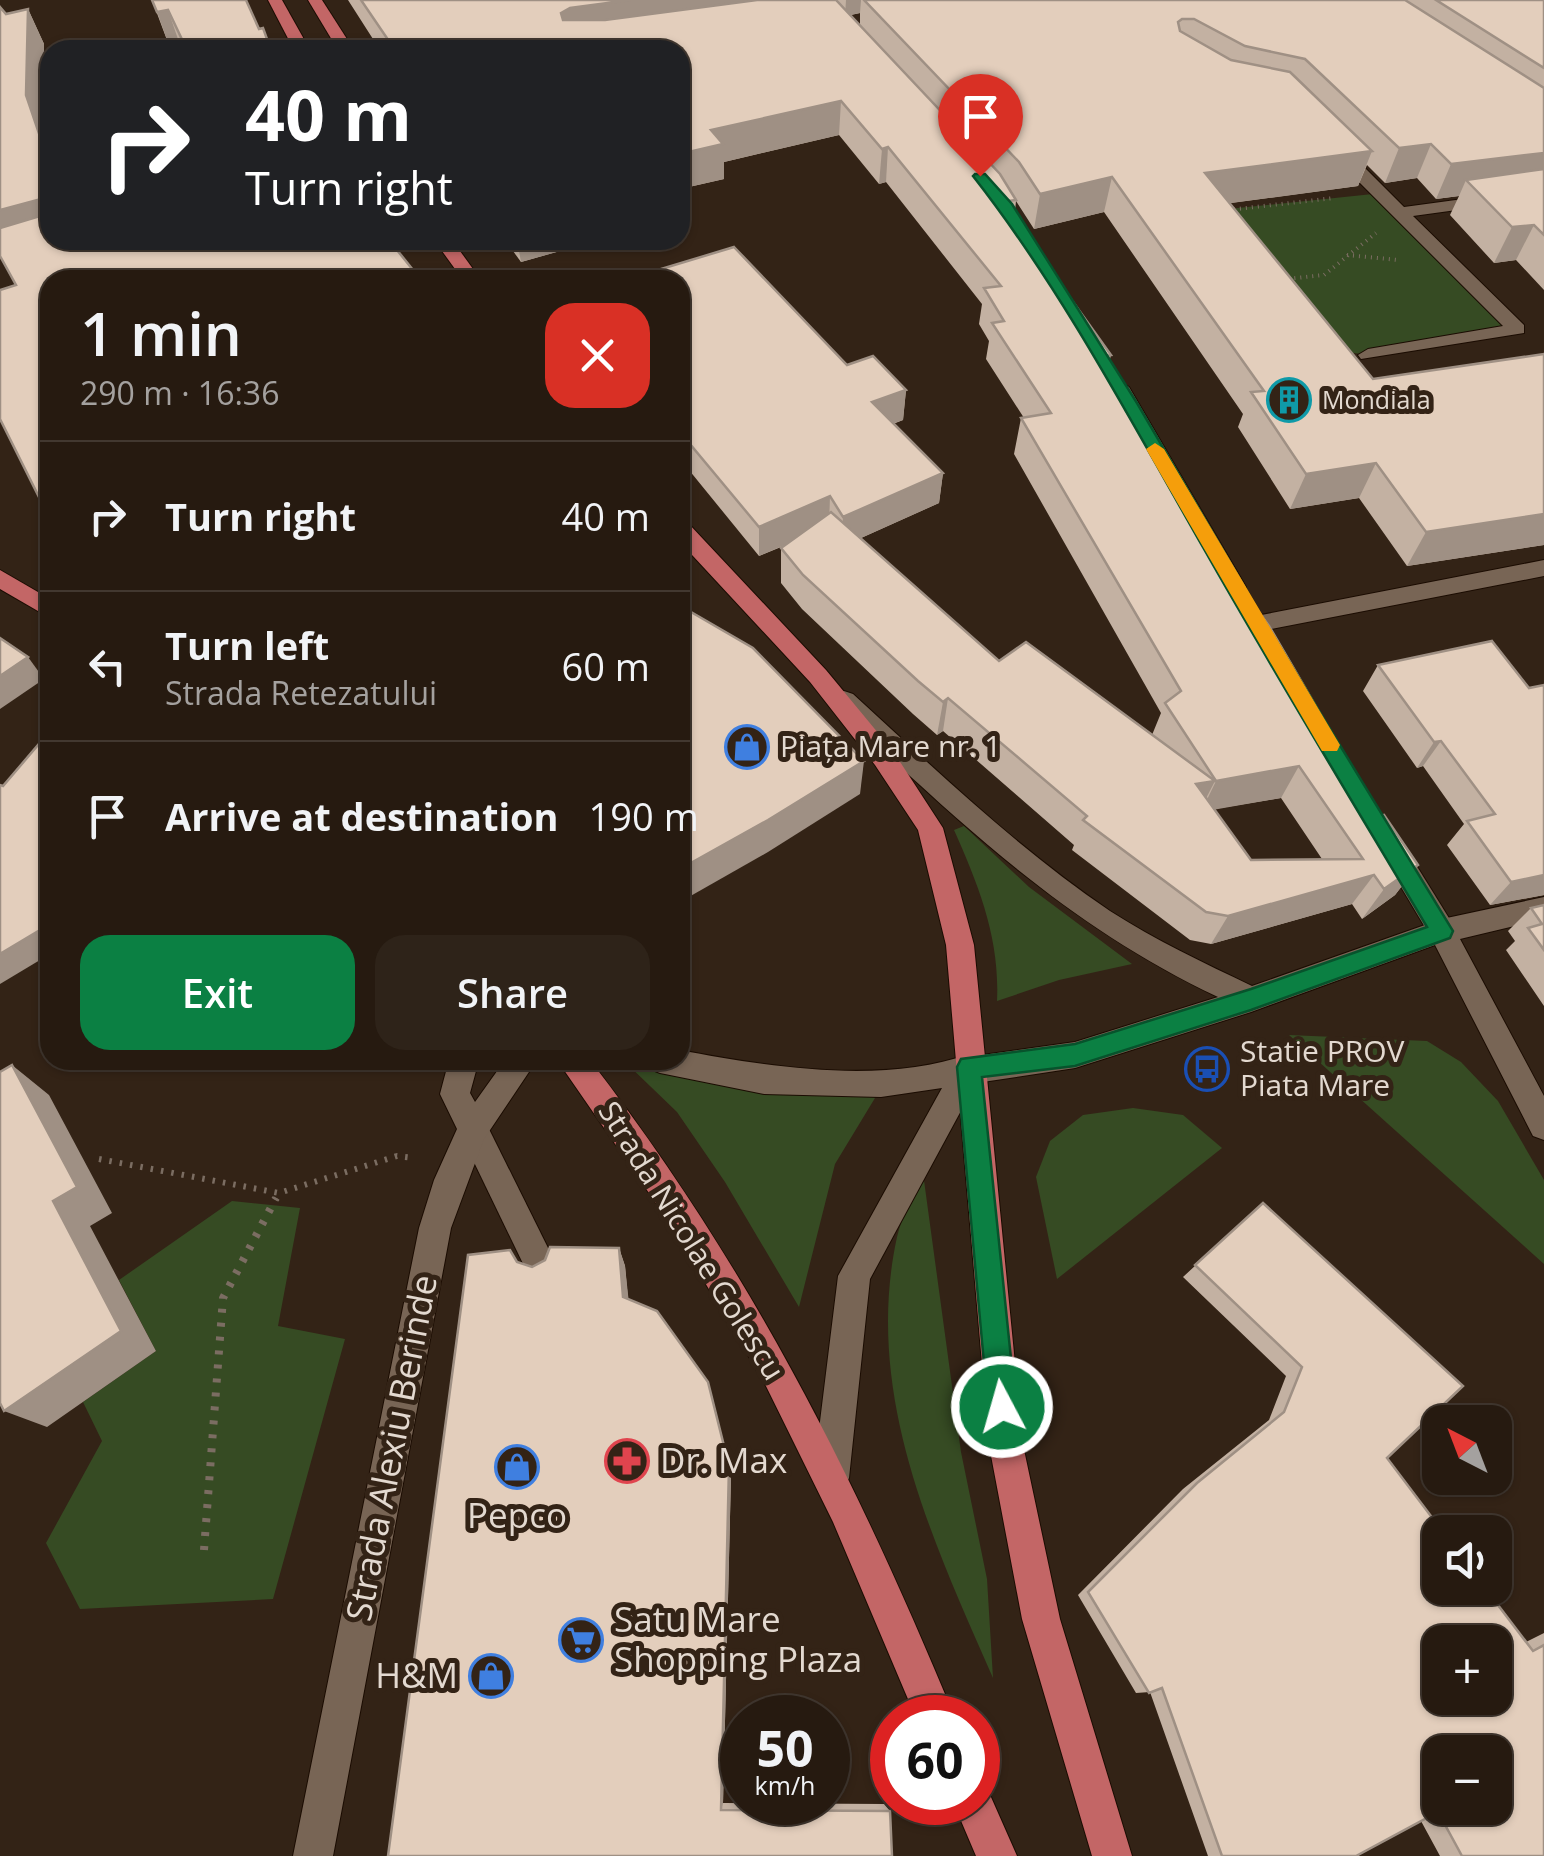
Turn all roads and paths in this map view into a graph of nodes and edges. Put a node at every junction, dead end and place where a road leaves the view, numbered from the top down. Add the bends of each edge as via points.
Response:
1 (275, 0) edge
2 (315, 0) edge
3 (297, 40) edge
4 (340, 40) edge
5 (1323, 137) edge
6 (1544, 193) edge
7 (1337, 198) dead end
8 (1400, 213) junction
9 (1240, 223) edge
10 (1347, 256) junction
11 (1400, 260) dead end
12 (1275, 265) edge
13 (1286, 279) junction
14 (1297, 294) edge
15 (1368, 355) dead end
16 (1108, 370) edge
17 (690, 539) edge
18 (1544, 568) edge
19 (0, 578) edge
20 (40, 604) edge
21 (818, 676) junction
22 (1382, 833) edge
23 (1544, 908) edge
24 (1442, 931) junction
25 (1251, 1000) junction
26 (690, 1066) edge
27 (969, 1067) junction
28 (461, 1070) edge
29 (515, 1070) edge
30 (580, 1070) edge
31 (1544, 1126) edge
32 (472, 1129) junction
33 (397, 1156) dead end
34 (99, 1159) dead end
35 (279, 1193) junction
36 (540, 1265) edge
37 (831, 1478) junction
38 (204, 1550) dead end
39 (926, 1695) edge
40 (983, 1825) edge
41 (312, 1856) edge
42 (996, 1856) edge
43 (1112, 1856) edge

1 - 3 main road
2 - 4 main road
5 - 8 street
6 - 8 street
7 - 9 path via 1228,209
8 - 10 path
8 - 15 street via 1517,330
10 - 11 path
10 - 13 path via 1324,274
12 - 13 path
13 - 14 path
16 - 18 street via 1260,631
17 - 21 main road
19 - 20 main road
21 - 25 street via 1059,886 1139,944
21 - 27 main road via 930,828 960,945
22 - 24 street
23 - 24 street
24 - 25 street
24 - 31 street
25 - 27 street via 1075,1055
26 - 27 street via 764,1080 881,1083
27 - 37 street via 854,1276
27 - 43 main road via 1006,1445 1040,1619
28 - 32 street via 455,1094
29 - 32 street, Strada Alexiu Berinde
30 - 37 main road, Strada Nicolae Golescu via 636,1142 749,1322
32 - 36 street
32 - 41 street, Strada Alexiu Berinde via 435,1228
33 - 35 path
34 - 35 path
35 - 38 path via 223,1298
37 - 39 main road, Strada Nicolae Golescu
40 - 42 main road

